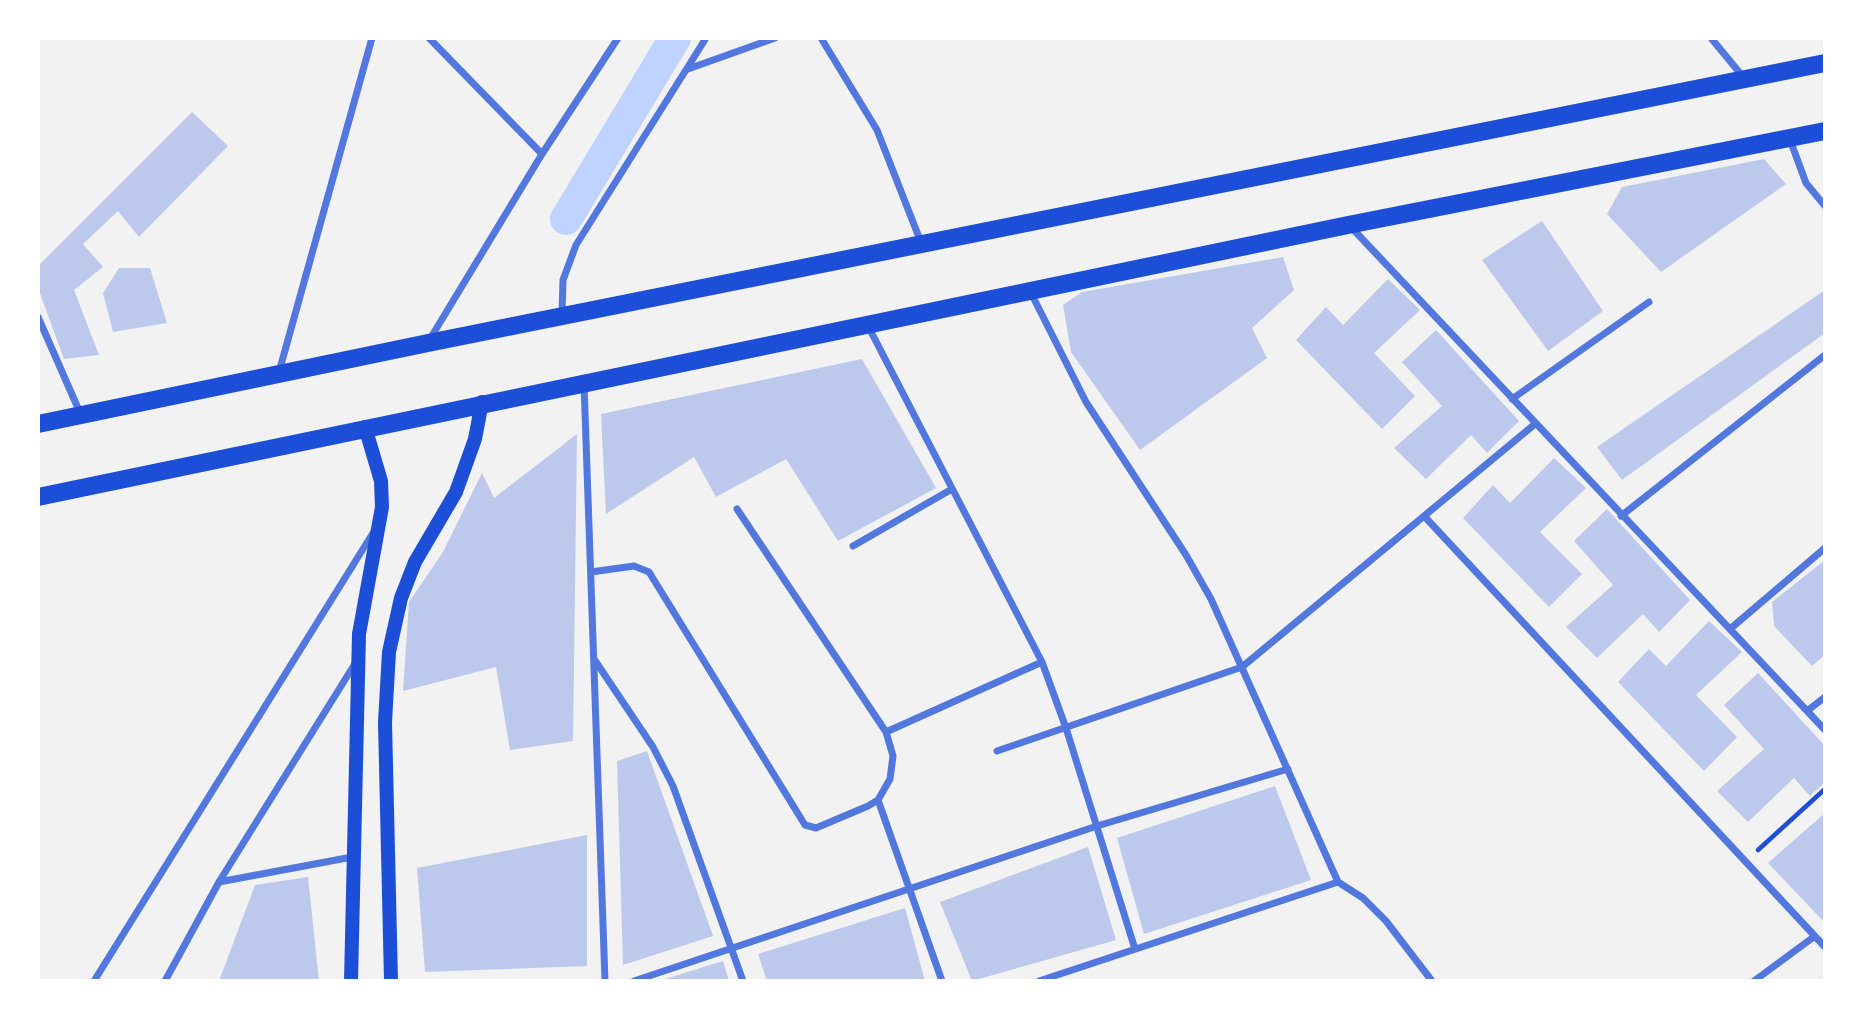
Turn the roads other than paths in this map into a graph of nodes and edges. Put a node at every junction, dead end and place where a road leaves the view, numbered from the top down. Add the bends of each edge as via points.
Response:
1 (372, 38) edge
2 (429, 38) edge
3 (618, 38) edge
4 (706, 38) edge
5 (775, 38) edge
6 (821, 38) edge
7 (1711, 38) edge
8 (1825, 63) edge
9 (688, 69) junction
10 (1745, 79) junction
11 (1825, 131) edge
12 (1789, 136) junction
13 (542, 154) junction
14 (1825, 206) edge
15 (1348, 225) junction
16 (922, 246) junction
17 (1030, 291) junction
18 (1650, 302) dead end
19 (38, 317) edge
20 (562, 318) junction
21 (867, 324) junction
22 (428, 343) junction
23 (1825, 355) edge
24 (278, 375) junction
25 (584, 384) junction
26 (1512, 399) junction
27 (482, 402) junction
28 (81, 416) junction
29 (38, 424) edge
30 (1535, 424) junction
31 (365, 427) junction
32 (952, 489) junction
33 (38, 496) edge
34 (737, 509) dead end
35 (1621, 516) junction
36 (1425, 517) junction
37 (381, 520) junction
38 (853, 546) dead end
39 (1825, 548) edge
40 (591, 572) junction
41 (1730, 629) junction
42 (358, 658) junction
43 (594, 659) junction
44 (1042, 662) junction
45 (1242, 667) junction
46 (1825, 697) edge
47 (1807, 711) junction
48 (1066, 728) junction
49 (1825, 730) edge
50 (886, 732) junction
51 (997, 751) dead end
52 (1288, 769) junction
53 (878, 800) junction
54 (1097, 827) junction
55 (352, 857) junction
56 (219, 882) junction
57 (1338, 882) junction
58 (911, 889) junction
59 (1815, 936) junction
60 (1825, 947) edge
61 (1135, 949) junction
62 (732, 950) junction
63 (94, 981) edge
64 (165, 981) edge
65 (351, 981) edge
66 (391, 981) edge
67 (605, 981) edge
68 (634, 981) edge
69 (743, 981) edge
70 (942, 981) edge
71 (1039, 981) edge
72 (1432, 981) edge
73 (1754, 981) edge

1 - 24 street
2 - 13 street
3 - 13 street
4 - 9 street
5 - 9 street
6 - 16 street via 877,130
7 - 10 street
8 - 10 main road
9 - 20 street via 576,245 564,280
10 - 16 main road
11 - 12 main road
12 - 14 street via 1807,183
12 - 15 main road
13 - 22 street
15 - 17 main road
15 - 26 street
16 - 20 main road
17 - 21 main road
17 - 45 street via 1086,402 1205,588
18 - 26 street
19 - 28 street
20 - 22 main road
21 - 25 main road
21 - 32 street
22 - 24 main road
23 - 35 street
24 - 28 main road
25 - 27 main road
25 - 40 street
26 - 30 street
27 - 31 main road
27 - 66 main road via 475,439 456,492 415,562 401,598 389,652
28 - 29 main road
30 - 35 street
30 - 36 street
31 - 33 main road
31 - 37 main road via 381,481
32 - 38 street
32 - 44 street
34 - 50 street
35 - 41 street
36 - 45 street
36 - 59 street
37 - 42 main road via 364,597
37 - 63 street
39 - 41 street
40 - 43 street
40 - 53 street via 634,566 649,572 805,825 816,828
41 - 47 street
42 - 55 main road
42 - 56 street
43 - 62 street via 668,775
43 - 67 street
44 - 48 street
44 - 50 street
45 - 48 street
45 - 52 street
46 - 47 street
47 - 49 street
48 - 51 street
48 - 54 street
50 - 53 street via 892,768
52 - 54 street
52 - 57 street
53 - 58 street
54 - 58 street
54 - 61 street
55 - 56 street
55 - 65 main road
56 - 64 street
57 - 61 street
57 - 72 street via 1363,898 1385,921
58 - 62 street
58 - 70 street
59 - 60 street
59 - 73 street
61 - 71 street
62 - 68 street
62 - 69 street

